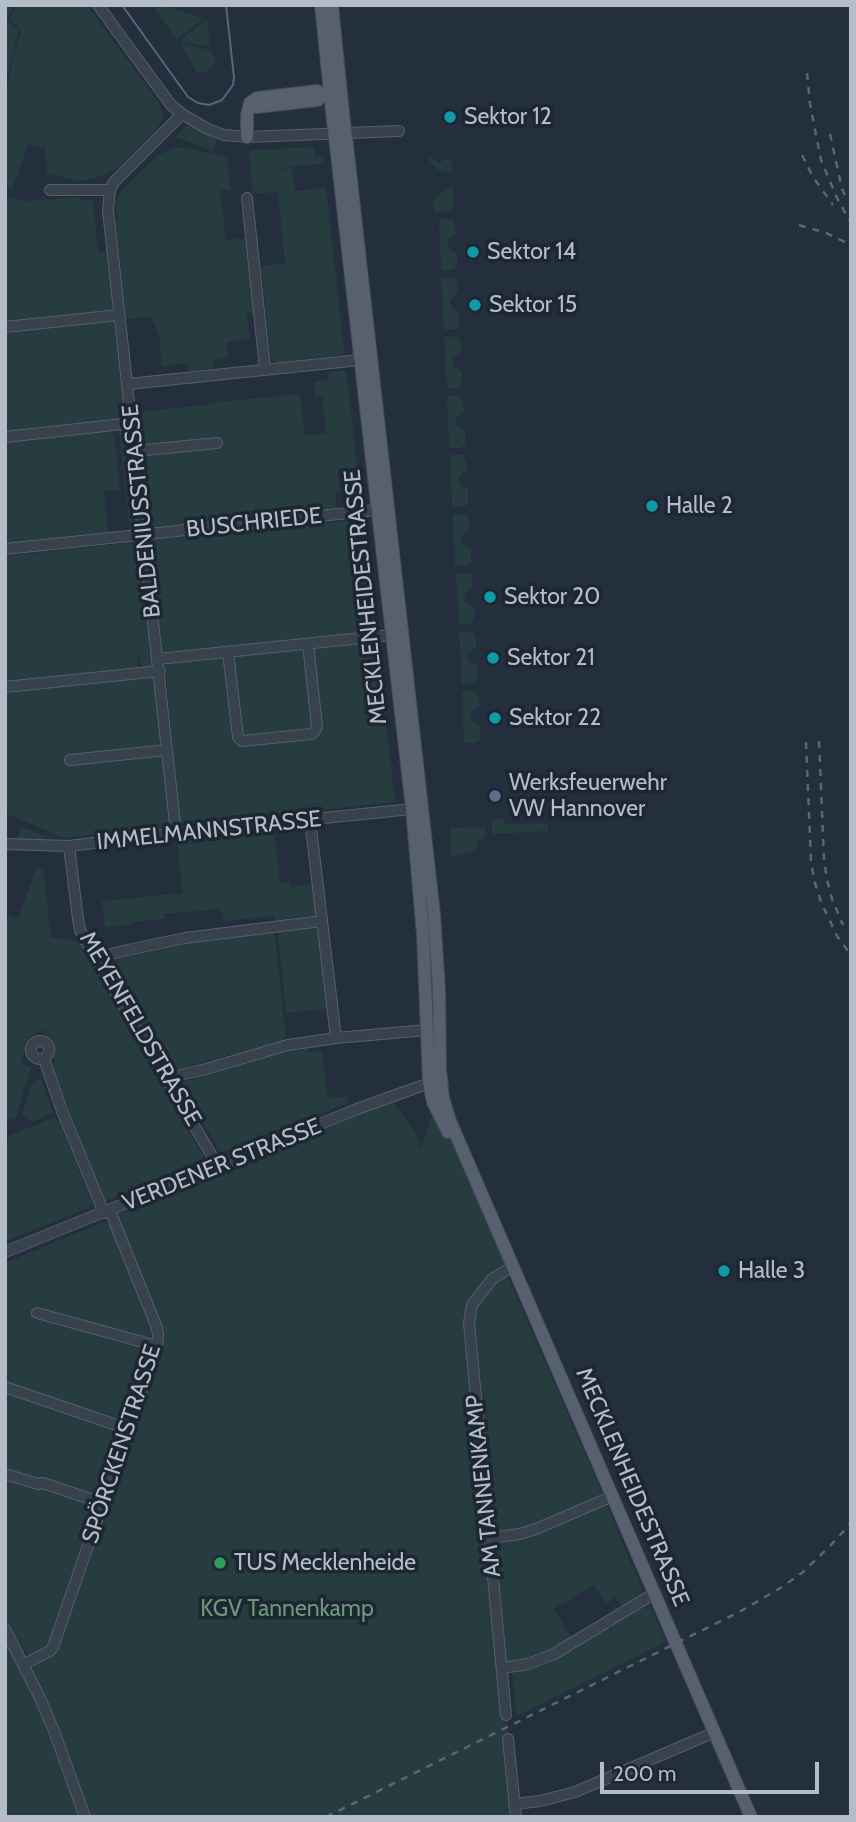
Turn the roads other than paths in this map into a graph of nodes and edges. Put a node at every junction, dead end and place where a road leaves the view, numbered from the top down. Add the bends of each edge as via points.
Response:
1 (98, 5) edge
2 (321, 5) edge
3 (332, 5) edge
4 (331, 94) junction
5 (182, 114) junction
6 (399, 131) dead end
7 (247, 137) junction
8 (341, 145) junction
9 (50, 190) dead end
10 (110, 190) junction
11 (247, 198) dead end
12 (120, 315) junction
13 (5, 327) edge
14 (360, 360) junction
15 (265, 369) junction
16 (128, 384) junction
17 (132, 423) junction
18 (5, 437) edge
19 (217, 443) dead end
20 (135, 451) junction
21 (377, 510) junction
22 (145, 535) junction
23 (5, 549) edge
24 (391, 635) junction
25 (308, 644) junction
26 (228, 652) junction
27 (159, 665) junction
28 (5, 687) edge
29 (167, 750) junction
30 (70, 760) dead end
31 (416, 804) junction
32 (310, 820) junction
33 (176, 833) junction
34 (5, 844) edge
35 (69, 846) junction
36 (420, 900) junction
37 (434, 914) junction
38 (322, 921) junction
39 (96, 961) junction
40 (427, 1030) junction
41 (336, 1038) junction
42 (44, 1059) dead end
43 (166, 1078) junction
44 (435, 1081) junction
45 (218, 1166) junction
46 (107, 1212) junction
47 (5, 1252) edge
48 (505, 1271) dead end
49 (37, 1313) dead end
50 (157, 1346) junction
51 (5, 1387) edge
52 (128, 1429) junction
53 (5, 1474) edge
54 (613, 1496) junction
55 (102, 1503) junction
56 (490, 1538) junction
57 (655, 1593) junction
58 (5, 1629) edge
59 (24, 1664) junction
60 (502, 1668) junction
61 (506, 1715) dead end
62 (715, 1732) junction
63 (508, 1739) dead end
64 (514, 1804) junction
65 (85, 1817) edge
66 (516, 1817) edge
67 (751, 1817) edge

1 - 5 street via 158,89
2 - 4 main road, MECKLENHEIDESTRASSE
3 - 4 main road, MECKLENHEIDESTRASSE
4 - 7 main road via 318,100 257,107 250,103
4 - 8 main road, MECKLENHEIDESTRASSE, bridge
5 - 7 street via 224,135
5 - 10 street
6 - 7 street
8 - 14 main road, MECKLENHEIDESTRASSE
8 - 31 main road, MECKLENHEIDESTRASSE
9 - 10 street
10 - 12 street, BALDENIUSSTRASSE via 108,210
11 - 15 street
12 - 13 street
12 - 16 street, BALDENIUSSTRASSE
14 - 15 street
14 - 21 main road, MECKLENHEIDESTRASSE
15 - 16 street
16 - 17 street, BALDENIUSSTRASSE
17 - 18 street
17 - 20 street, BALDENIUSSTRASSE
19 - 20 street
20 - 22 street, BALDENIUSSTRASSE
21 - 22 street, BUSCHRIEDE
21 - 24 main road, MECKLENHEIDESTRASSE
22 - 23 street, BUSCHRIEDE
22 - 27 street, BALDENIUSSTRASSE
24 - 25 street
24 - 31 main road, MECKLENHEIDESTRASSE
25 - 26 street
25 - 26 street via 314,732 242,741
26 - 27 street
27 - 28 street
27 - 29 street, BALDENIUSSTRASSE
29 - 30 street
29 - 33 street, BALDENIUSSTRASSE
31 - 32 street, IMMELMANNSTRASSE
31 - 36 main road, MECKLENHEIDESTRASSE
31 - 37 main road, MECKLENHEIDESTRASSE
32 - 33 street, IMMELMANNSTRASSE
32 - 38 street
33 - 35 street, IMMELMANNSTRASSE
34 - 35 street, IMMELMANNSTRASSE
35 - 39 street, MEYENFELDSTRASSE via 80,930
36 - 37 main road
36 - 40 main road, MECKLENHEIDESTRASSE
37 - 44 main road, MECKLENHEIDESTRASSE via 439,989
38 - 39 street via 224,932 111,954
38 - 41 street
39 - 43 street, MEYENFELDSTRASSE
40 - 41 street
40 - 44 main road, MECKLENHEIDESTRASSE
41 - 43 street via 288,1045
42 - 46 street, SPÖRCKENSTRASSE
43 - 45 street, MEYENFELDSTRASSE
44 - 45 street, VERDENER STRASSE
44 - 54 main road, MECKLENHEIDESTRASSE via 437,1112 473,1174
45 - 46 street, VERDENER STRASSE
46 - 47 street, VERDENER STRASSE
46 - 50 street, SPÖRCKENSTRASSE via 157,1328
48 - 56 street, AM TANNENKAMP via 492,1279 472,1305 469,1323
49 - 50 street
50 - 52 street, SPÖRCKENSTRASSE
51 - 52 street
52 - 55 street, SPÖRCKENSTRASSE
53 - 55 street
54 - 56 street via 536,1529
54 - 57 main road, MECKLENHEIDESTRASSE
55 - 59 street, SPÖRCKENSTRASSE via 53,1647
56 - 60 street, AM TANNENKAMP
57 - 60 street via 554,1654
57 - 62 main road, MECKLENHEIDESTRASSE
58 - 59 street
59 - 65 street
60 - 61 street, AM TANNENKAMP
62 - 64 street via 575,1792
62 - 67 main road, MECKLENHEIDESTRASSE
63 - 64 street
64 - 66 street

